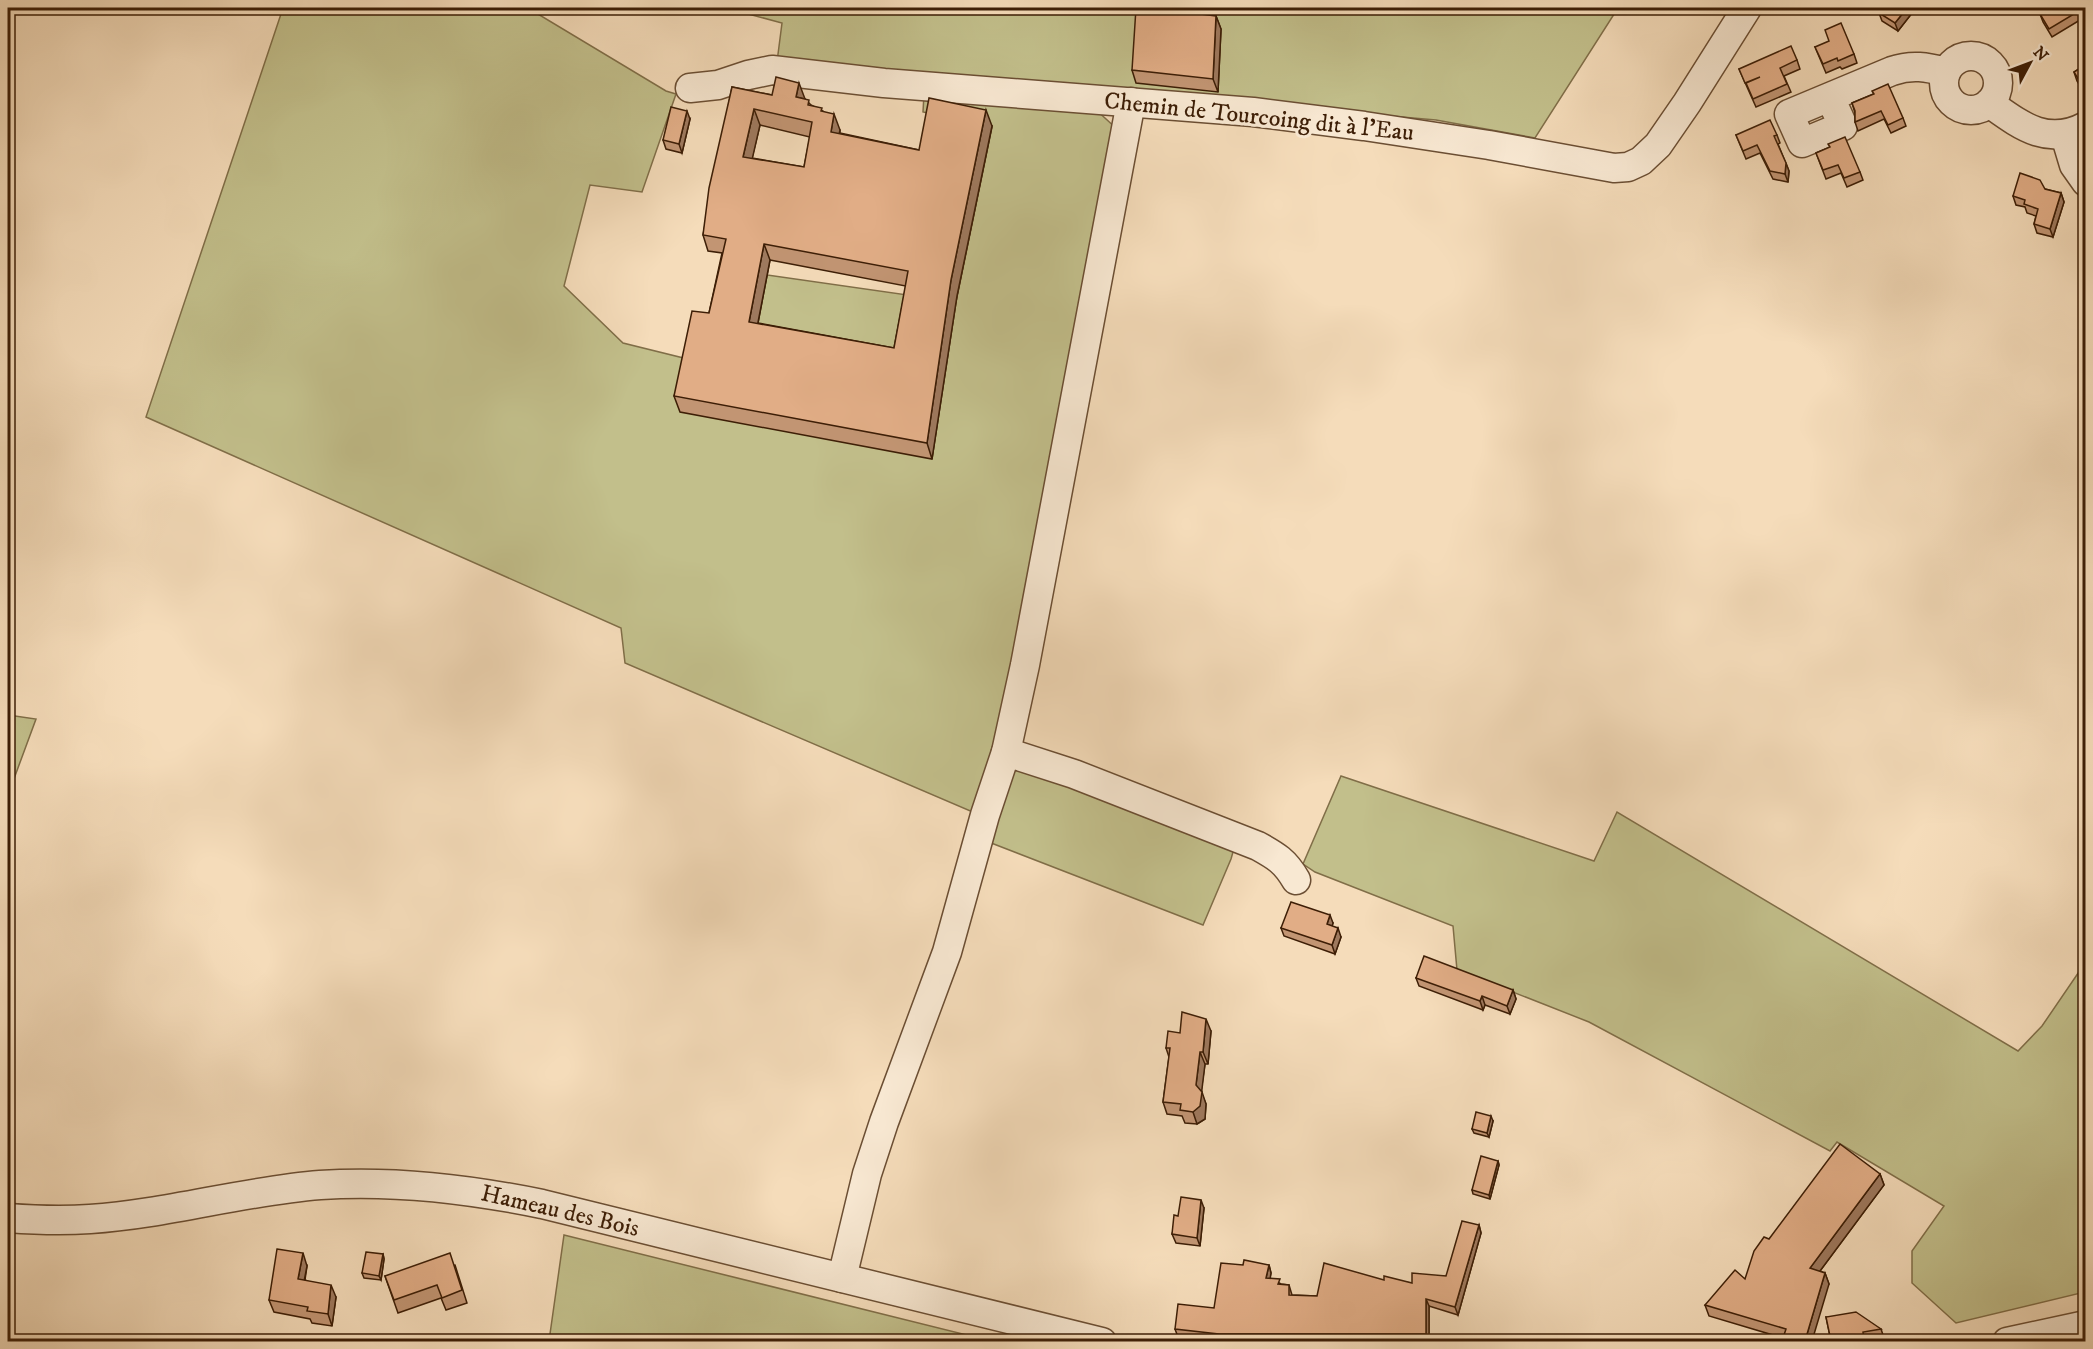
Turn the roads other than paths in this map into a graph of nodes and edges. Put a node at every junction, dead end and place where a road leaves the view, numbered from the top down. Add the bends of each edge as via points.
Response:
1 (1747, 8) edge
2 (1946, 72) junction
3 (690, 88) dead end
4 (1830, 97) dead end
5 (1131, 102) junction
6 (1989, 103) junction
7 (2075, 130) edge
8 (2085, 182) edge
9 (1006, 752) junction
10 (1296, 880) dead end
11 (8, 1218) edge
12 (842, 1278) junction
13 (2085, 1325) edge
14 (1102, 1341) edge
15 (2007, 1341) edge

1 - 5 street, Chemin de Tourcoing dit à l'Eau via 1658,145 1641,161 1628,166 1614,168 1364,126
2 - 4 street via 1903,67
2 - 6 street via 1946,94 1956,105 1969,110
2 - 6 street via 1965,57 1978,57 1989,63 1998,79
3 - 5 street, Chemin de Tourcoing dit à l'Eau via 718,85 772,70 884,83
5 - 9 street
6 - 7 street via 2026,128 2048,134
7 - 8 street via 2074,165
9 - 10 street via 1074,774 1258,846 1282,860
9 - 12 street via 937,983 867,1174
11 - 12 street, Hameau des Bois via 91,1219 319,1185 427,1186 542,1204
12 - 14 street, Hameau des Bois
13 - 15 street

